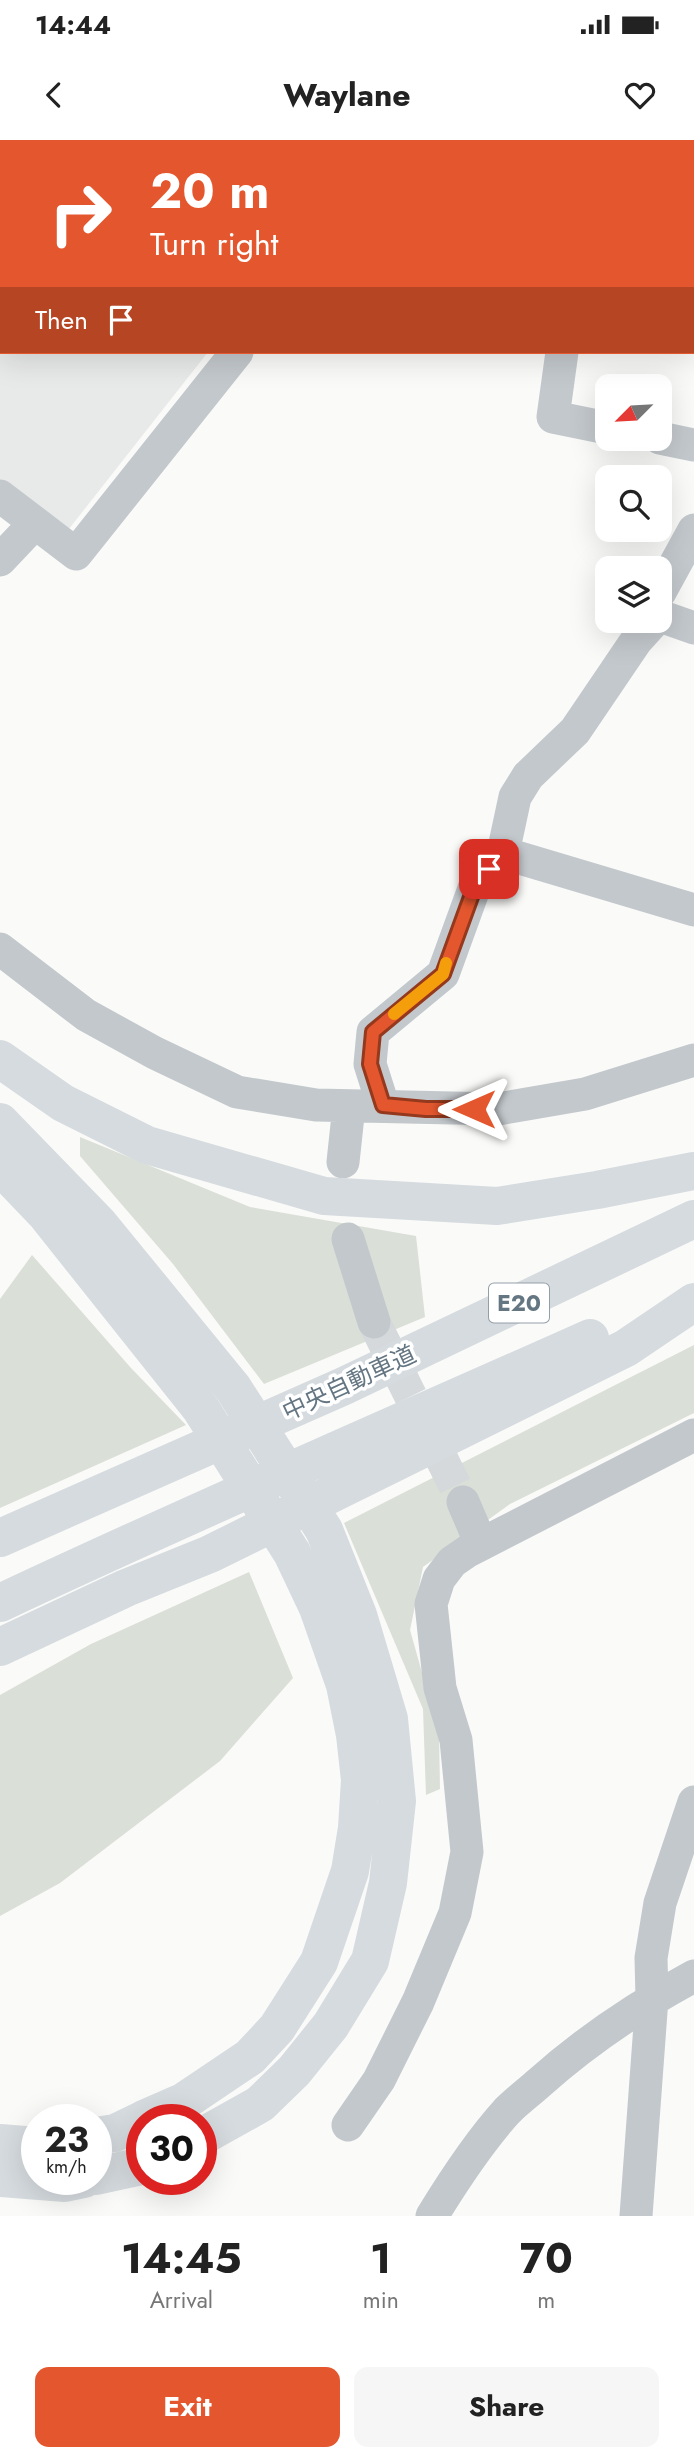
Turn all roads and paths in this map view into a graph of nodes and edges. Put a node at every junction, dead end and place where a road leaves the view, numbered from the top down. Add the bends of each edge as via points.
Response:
1 (235, 354) edge
2 (562, 354) edge
3 (595, 426) edge
4 (672, 440) edge
5 (694, 445) edge
6 (0, 496) edge
7 (35, 523) junction
8 (694, 530) edge
9 (0, 560) edge
10 (672, 570) edge
11 (672, 620) edge
12 (694, 628) edge
13 (643, 633) edge
14 (503, 853) junction
15 (694, 910) edge
16 (0, 949) edge
17 (0, 1059) edge
18 (694, 1060) edge
19 (383, 1105) junction
20 (349, 1106) junction
21 (0, 1122) edge
22 (342, 1162) dead end
23 (0, 1166) edge
24 (694, 1171) edge
25 (694, 1219) edge
26 (348, 1239) dead end
27 (694, 1291) edge
28 (694, 1302) edge
29 (374, 1322) tunnel mouth
30 (694, 1435) edge
31 (384, 1449) junction
32 (463, 1502) tunnel mouth
33 (0, 1538) edge
34 (481, 1544) junction
35 (0, 1603) edge
36 (0, 1647) edge
37 (694, 1802) edge
38 (694, 1976) edge
39 (652, 1998) junction
40 (179, 2104) edge
41 (348, 2125) dead end
42 (217, 2128) edge
43 (0, 2143) edge
44 (21, 2145) edge
45 (0, 2178) edge
46 (21, 2180) edge
47 (432, 2216) edge
48 (636, 2216) edge

1 - 7 street via 76,554
2 - 3 street via 553,417
4 - 5 street
6 - 7 street
7 - 9 street
8 - 10 street
11 - 12 street
13 - 14 street via 575,731 528,776 515,797
14 - 15 street
14 - 19 street via 475,886 443,974 373,1032 370,1064
16 - 20 street via 86,1014 237,1091
17 - 24 highway via 63,1103 147,1145 324,1196 497,1206
18 - 19 street via 585,1094 498,1109
19 - 20 street
20 - 22 street
21 - 42 highway via 99,1224 233,1388 324,1530 358,1615 389,1719 397,1801 388,1883 370,1961 331,2025 294,2071 260,2104
23 - 40 highway via 45,1213 201,1409 292,1553 318,1608 345,1685 355,1735 359,1780 350,1871 319,1962 277,2028 250,2057
25 - 33 highway, 中央自動車道 / E20 via 344,1386
26 - 29 street
27 - 31 highway, E20
28 - 31 highway via 626,1348
30 - 34 street
31 - 35 highway, E20 via 158,1528
31 - 36 highway via 210,1554
32 - 34 street
34 - 41 street via 452,1562 439,1579 430,1604 440,1688 456,1740 467,1852 455,1913 379,2080
37 - 39 street via 660,1903 651,1958
38 - 39 street
39 - 47 street via 564,2061 508,2111 457,2175
39 - 48 street
43 - 44 highway
45 - 46 highway

